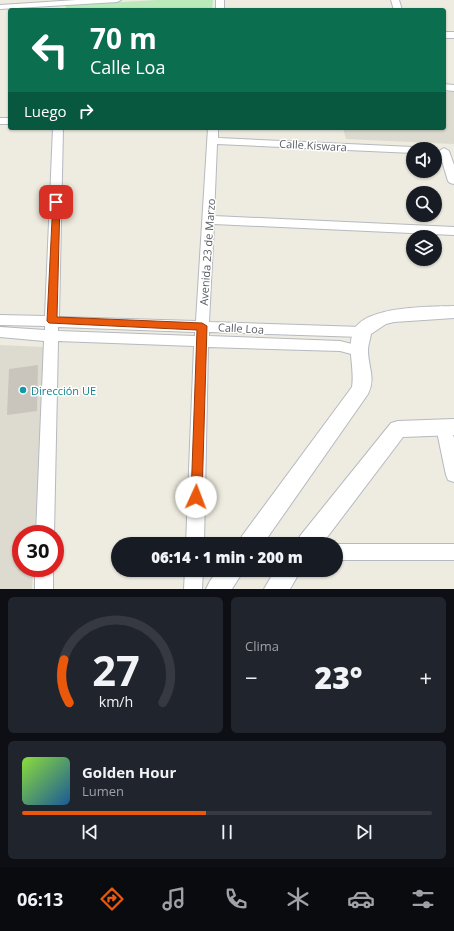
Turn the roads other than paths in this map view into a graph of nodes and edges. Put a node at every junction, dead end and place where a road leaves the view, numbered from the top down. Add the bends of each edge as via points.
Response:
1 (117, 0) edge
2 (0, 7) edge
3 (59, 7) edge
4 (58, 130) edge
5 (213, 134) edge
6 (406, 149) edge
7 (444, 151) edge
8 (454, 181) edge
9 (209, 220) junction
10 (454, 231) edge
11 (454, 312) edge
12 (0, 320) edge
13 (52, 321) junction
14 (202, 326) junction
15 (0, 332) edge
16 (362, 332) junction
17 (51, 336) junction
18 (202, 341) junction
19 (359, 351) junction
20 (449, 427) edge
21 (454, 475) edge
22 (45, 525) edge
23 (195, 537) edge
24 (255, 537) edge
25 (313, 537) edge
26 (343, 552) edge
27 (454, 552) edge
28 (44, 577) edge
29 (194, 577) edge
30 (227, 577) edge
31 (284, 577) edge
32 (44, 589) edge
33 (193, 589) edge
34 (218, 589) edge
35 (276, 589) edge

1 - 3 street
2 - 3 street
4 - 13 street
5 - 6 street, Calle Kiswara
5 - 9 street, Avenida 23 de Marzo
7 - 8 street
9 - 10 street
9 - 14 street, Avenida 23 de Marzo
11 - 16 street via 394,316 381,319
12 - 13 street, Calle Loa
13 - 14 street, Calle Loa
13 - 17 street
14 - 16 street, Calle Loa
14 - 18 street, Avenida 23 de Marzo
15 - 17 street, Calle Loa
16 - 19 street
17 - 18 street, Calle Loa
17 - 22 street
18 - 19 street, Calle Loa via 340,346
18 - 23 street, Avenida 23 de Marzo
19 - 24 street via 363,376 361,388
20 - 21 street
20 - 25 street via 398,429
26 - 27 street
28 - 32 street
29 - 33 street
30 - 34 street
31 - 35 street

